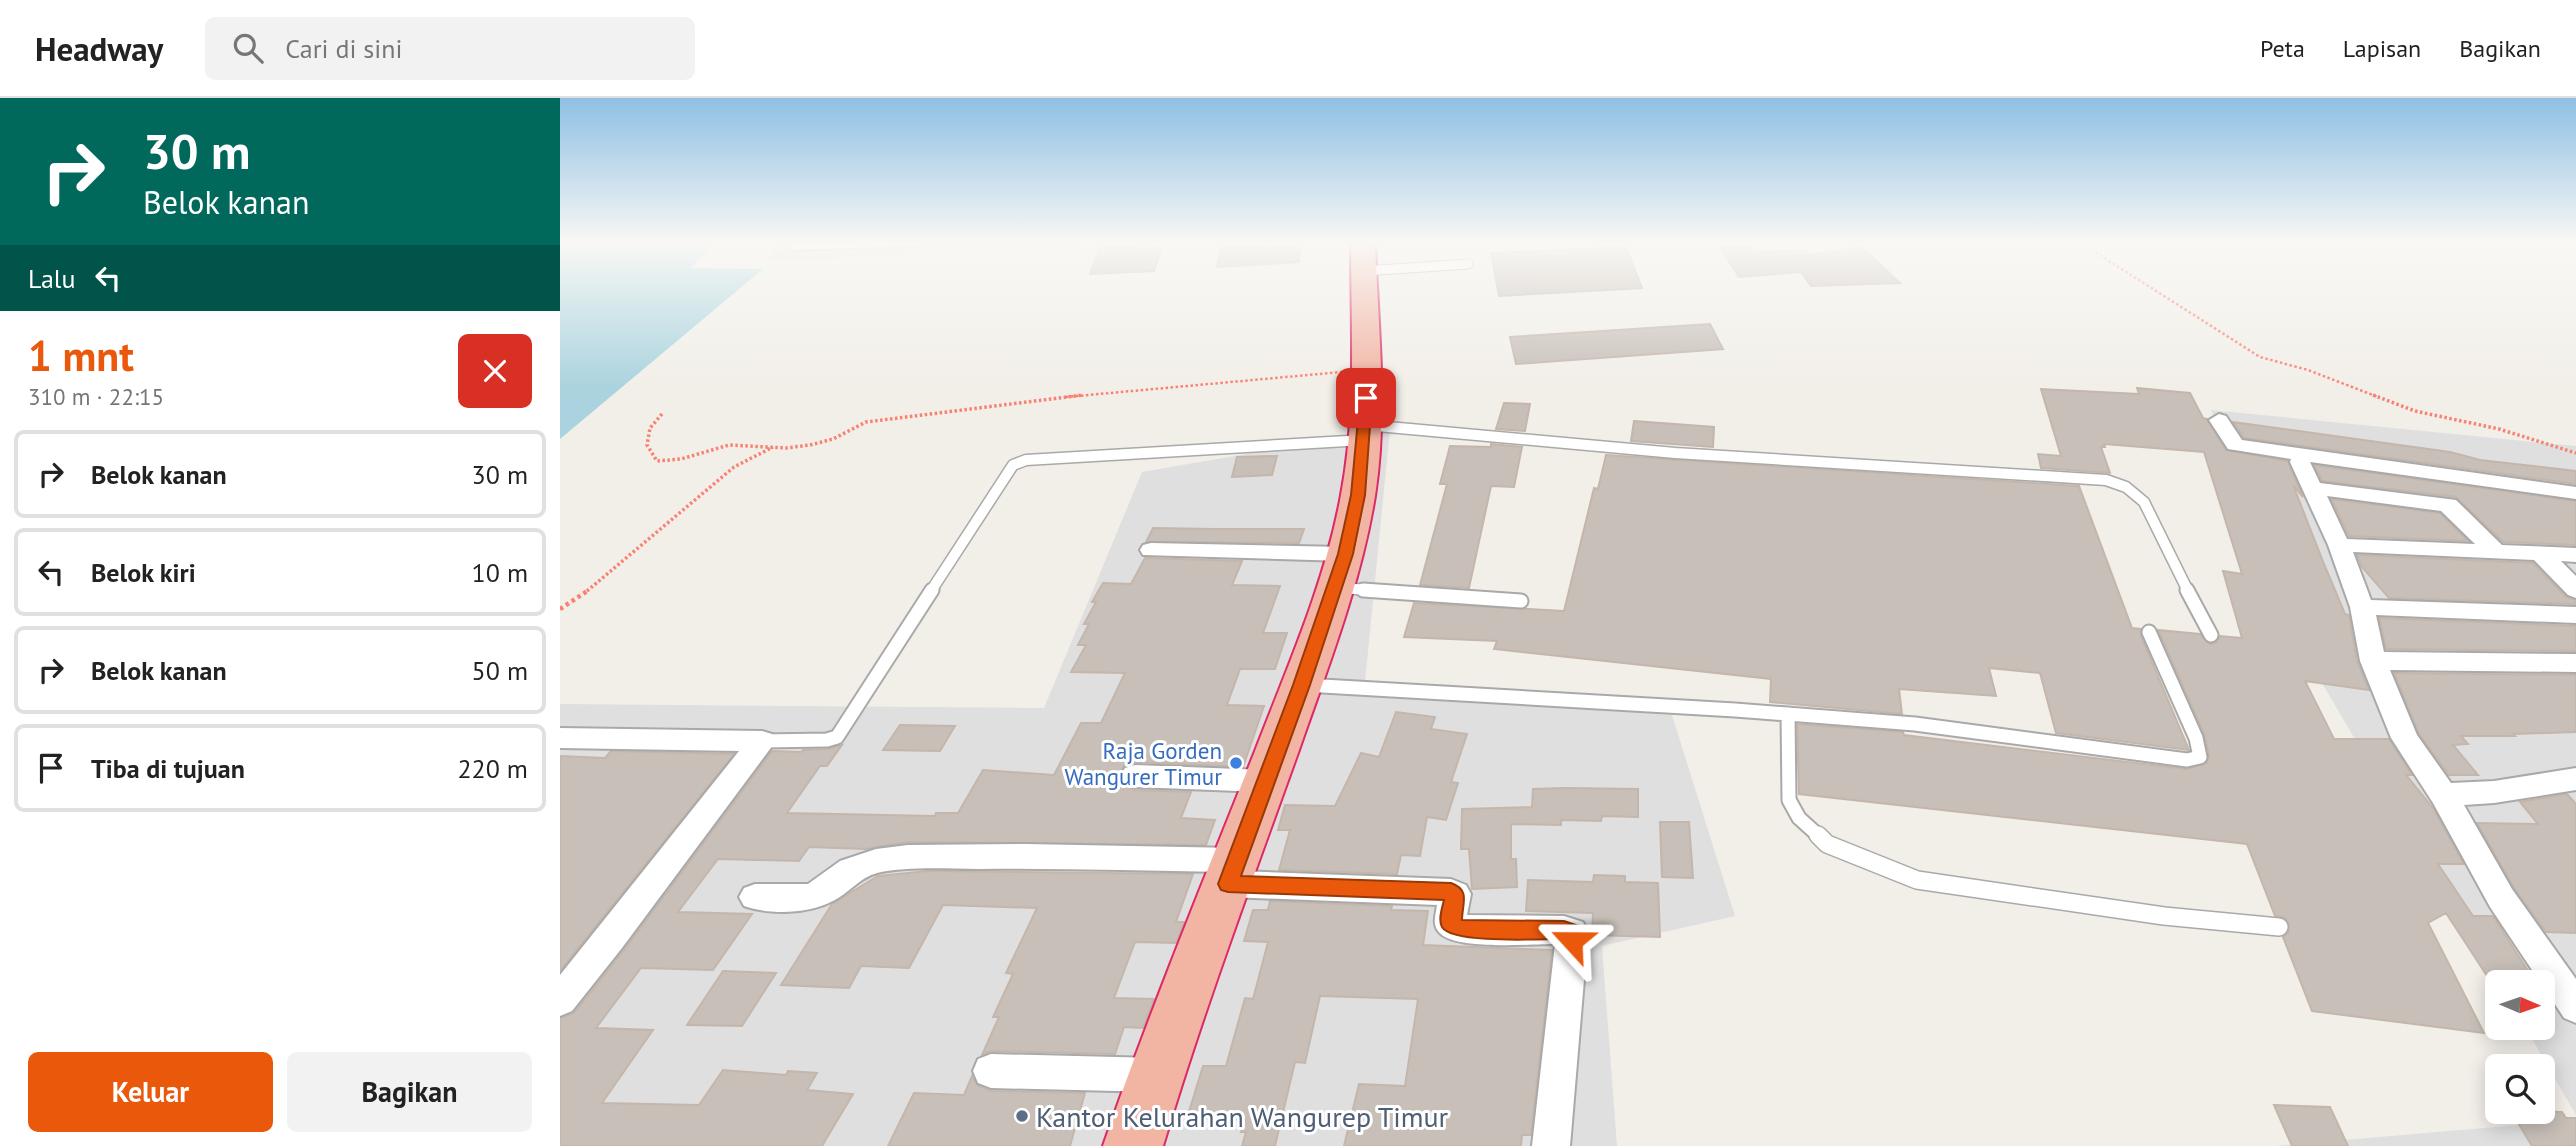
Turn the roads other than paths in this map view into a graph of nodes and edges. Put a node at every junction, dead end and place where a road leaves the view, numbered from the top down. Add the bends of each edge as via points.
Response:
1 (1364, 291) edge
2 (2219, 421) dead end
3 (1365, 432) junction
4 (2304, 455) junction
5 (2312, 488) junction
6 (2576, 493) edge
7 (2339, 545) junction
8 (1151, 550) dead end
9 (2495, 551) junction
10 (2541, 554) junction
11 (2576, 555) edge
12 (1340, 571) junction
13 (2576, 590) edge
14 (1521, 601) dead end
15 (2362, 607) junction
16 (2576, 615) edge
17 (2149, 632) dead end
18 (2211, 635) dead end
19 (2373, 661) junction
20 (2576, 663) edge
21 (1301, 685) junction
22 (1788, 714) junction
23 (560, 738) edge
24 (762, 741) junction
25 (1135, 776) dead end
26 (1264, 781) junction
27 (2573, 783) edge
28 (2443, 795) junction
29 (1232, 872) junction
30 (755, 897) dead end
31 (2279, 927) dead end
32 (560, 1000) edge
33 (2576, 1007) edge
34 (991, 1071) dead end
35 (1157, 1075) junction
36 (1133, 1146) edge
37 (1551, 1146) edge

1 - 3 highway
2 - 4 street via 2237,446
3 - 12 highway via 1358,495
3 - 18 lane via 2106,480 2126,487 2144,502
3 - 24 lane via 1026,460 1013,465 837,737
4 - 5 street via 2300,462
4 - 6 street
5 - 7 street
5 - 9 street via 2448,505
7 - 9 street
7 - 15 street
8 - 12 street
9 - 10 street
10 - 11 street
10 - 13 street
12 - 14 lane
12 - 21 highway
15 - 16 street
15 - 19 street
17 - 22 lane via 2200,757 2186,760 1915,724
19 - 20 street
19 - 28 street via 2405,738
21 - 22 lane
21 - 26 highway
22 - 31 lane via 1789,800 1799,818 1827,844 1917,880 2152,915
23 - 24 street
24 - 32 street
25 - 26 street
26 - 29 highway
27 - 28 street
28 - 33 street via 2501,898
29 - 30 street via 1026,856 908,857 850,870 809,897
29 - 35 highway
29 - 37 street via 1451,892 1455,894 1450,923 1458,929 1572,932
34 - 35 street
35 - 36 highway

